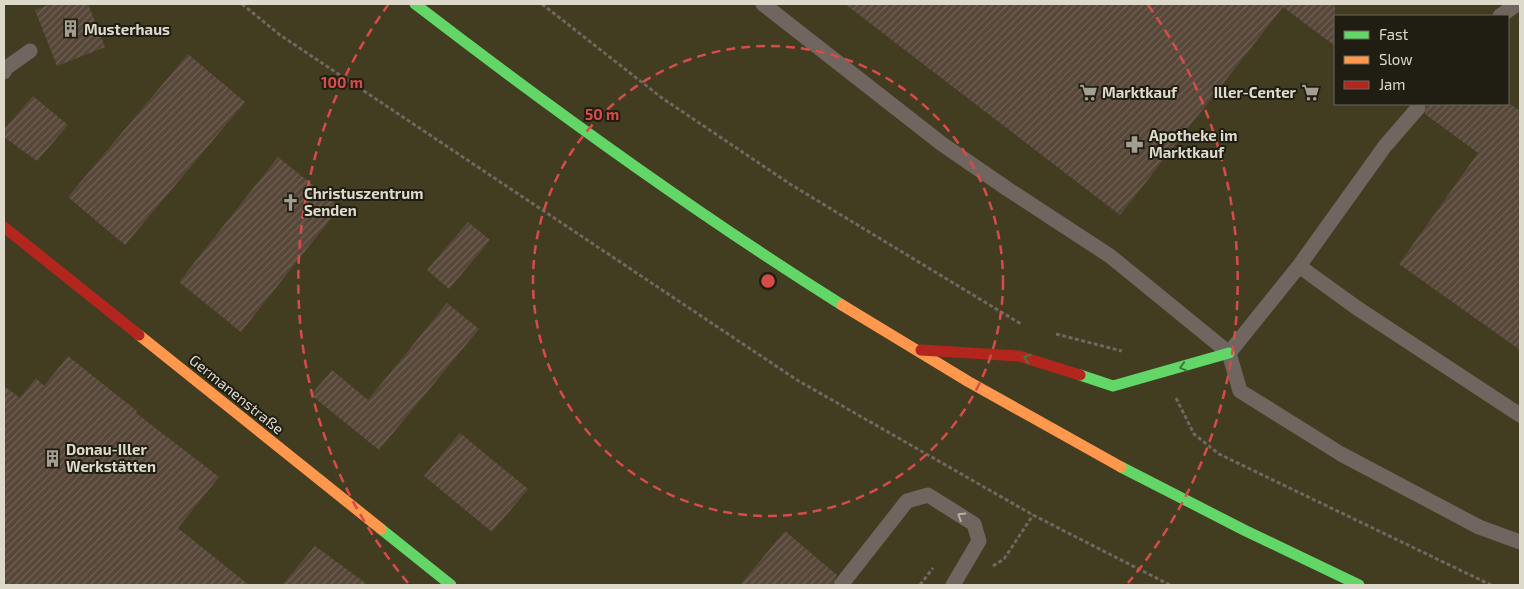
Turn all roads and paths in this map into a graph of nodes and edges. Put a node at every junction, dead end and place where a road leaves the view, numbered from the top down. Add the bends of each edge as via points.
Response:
1 (242, 4) edge
2 (415, 4) edge
3 (542, 4) edge
4 (763, 4) edge
5 (1517, 4) edge
6 (1501, 15) edge
7 (30, 51) dead end
8 (4, 72) edge
9 (1418, 108) dead end
10 (4, 227) edge
11 (1299, 266) junction
12 (1026, 325) dead end
13 (1052, 333) dead end
14 (915, 350) junction
15 (1128, 352) dead end
16 (1229, 353) junction
17 (1161, 373) junction
18 (1520, 415) edge
19 (1033, 515) junction
20 (1520, 542) edge
21 (1004, 559) dead end
22 (451, 585) edge
23 (841, 585) edge
24 (953, 585) edge
25 (1170, 585) edge
26 (1359, 585) edge
27 (1491, 585) edge

1 - 19 path via 280,35 797,380
2 - 14 main road via 564,117 735,235
3 - 12 path via 662,98 790,184 1017,323
4 - 16 lane via 942,144 1110,256
5 - 6 lane
7 - 8 lane
9 - 11 lane via 1385,146
10 - 22 main road, Germanenstraße
11 - 16 lane
11 - 18 lane
13 - 15 path
17 -> 14 main road via 1113,386 1019,356
14 - 26 main road via 1100,455 1276,547
16 -> 17 main road
16 - 20 lane via 1240,390 1282,419 1479,527
17 - 27 path via 1194,434 1218,454
19 - 21 path
19 - 25 path
24 -> 23 lane via 979,541 974,524 928,495 907,501

